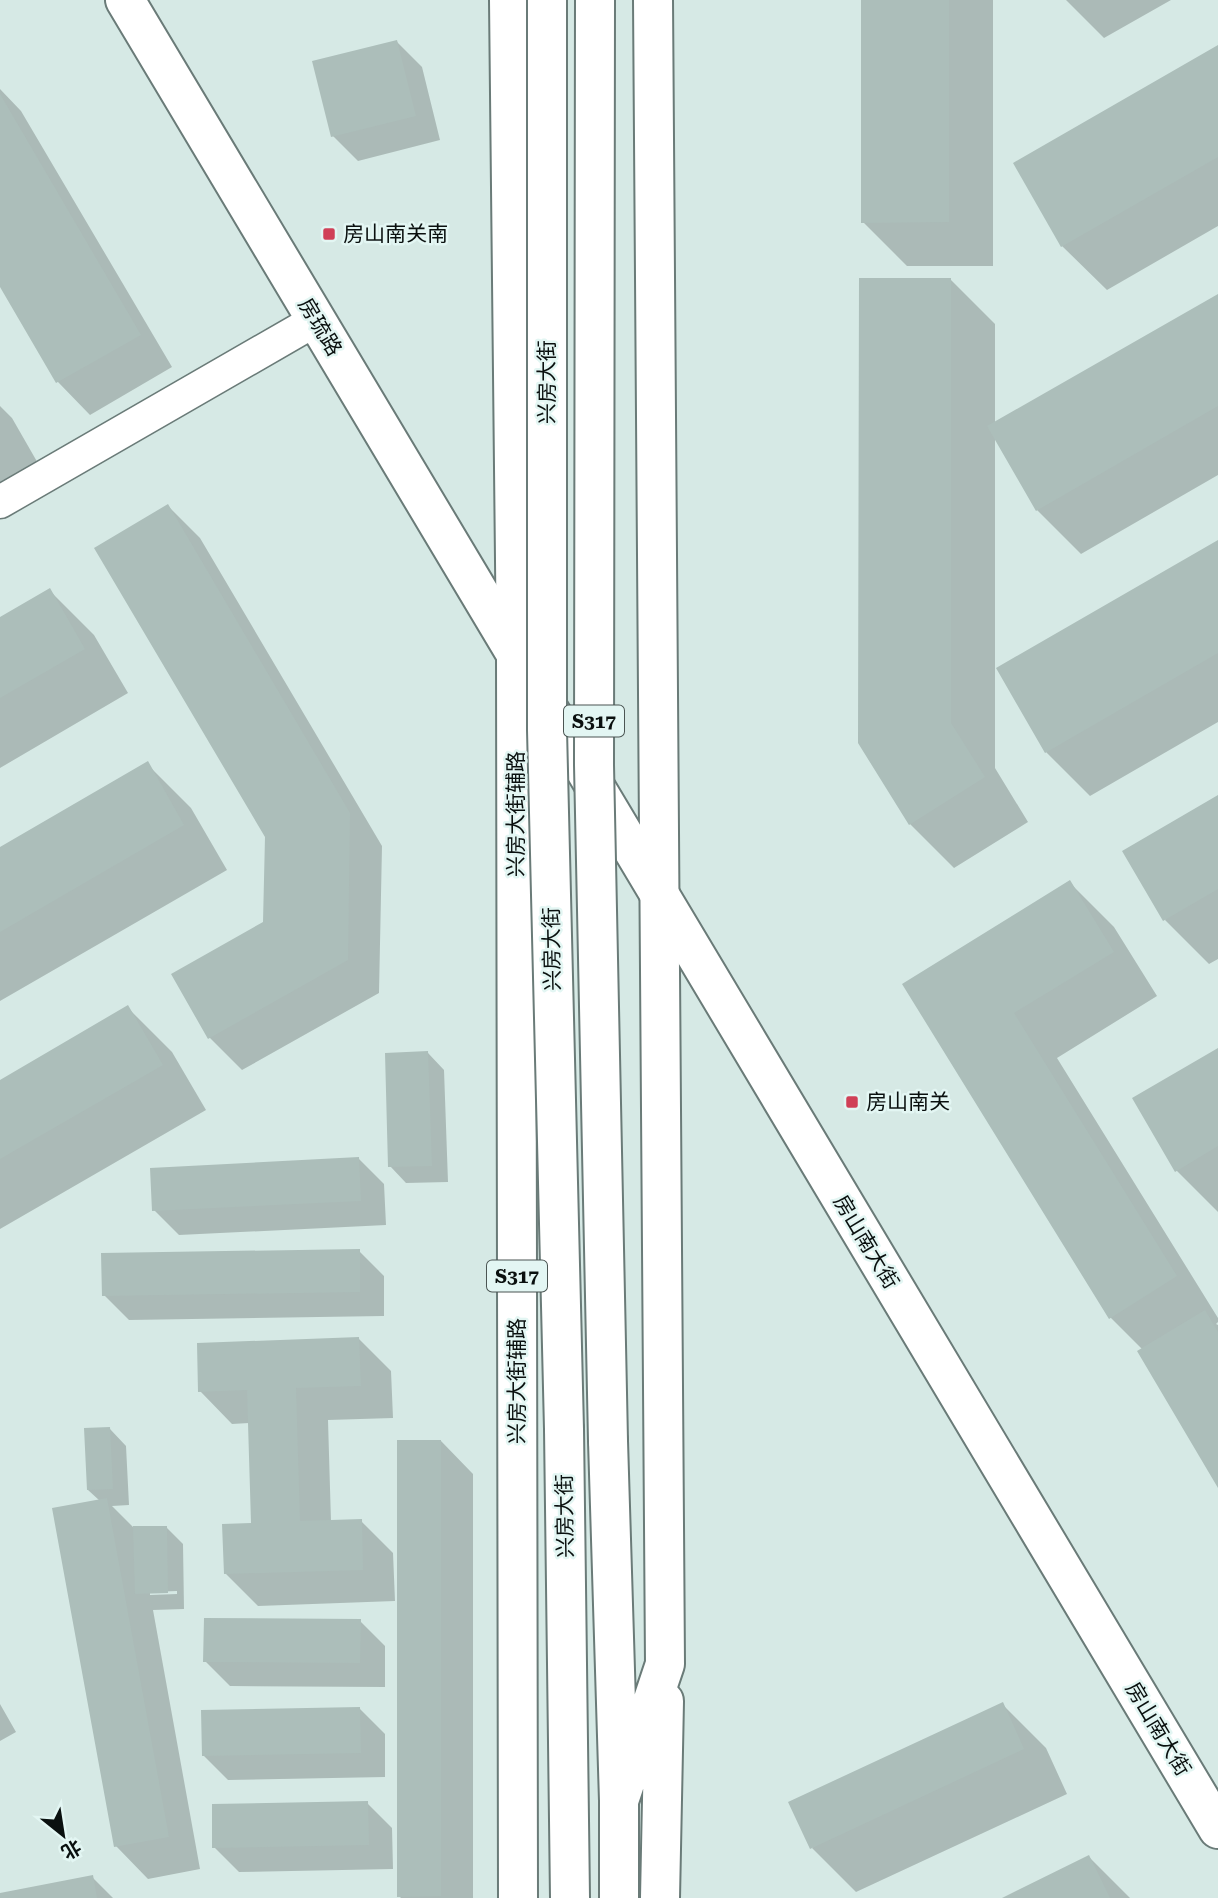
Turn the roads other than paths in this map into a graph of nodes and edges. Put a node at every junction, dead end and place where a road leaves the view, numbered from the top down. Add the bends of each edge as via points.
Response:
1 (125, 0) edge
2 (509, 0) edge
3 (547, 0) edge
4 (595, 0) edge
5 (653, 0) edge
6 (316, 320) junction
7 (0, 502) edge
8 (516, 654) junction
9 (660, 896) junction
10 (665, 1664) junction
11 (618, 1801) junction
12 (1218, 1829) edge
13 (518, 1898) edge
14 (570, 1898) edge
15 (619, 1898) edge
16 (660, 1898) edge

1 - 6 main road, 房琉路
2 - 8 main road, 兴房大街 / S317
3 - 14 main road, 兴房大街 / S317, bridge via 547,730
4 - 11 main road, S317, bridge via 594,765
5 - 9 main road, S317
6 - 7 street
6 - 8 main road, 房琉路
8 - 9 main road, 房山南大街
8 - 13 main road, 兴房大街辅路 / S317
9 - 10 main road, S317
9 - 12 main road, 房山南大街
10 - 11 main road, S317
10 - 16 main road, S317
11 - 15 main road, S317

